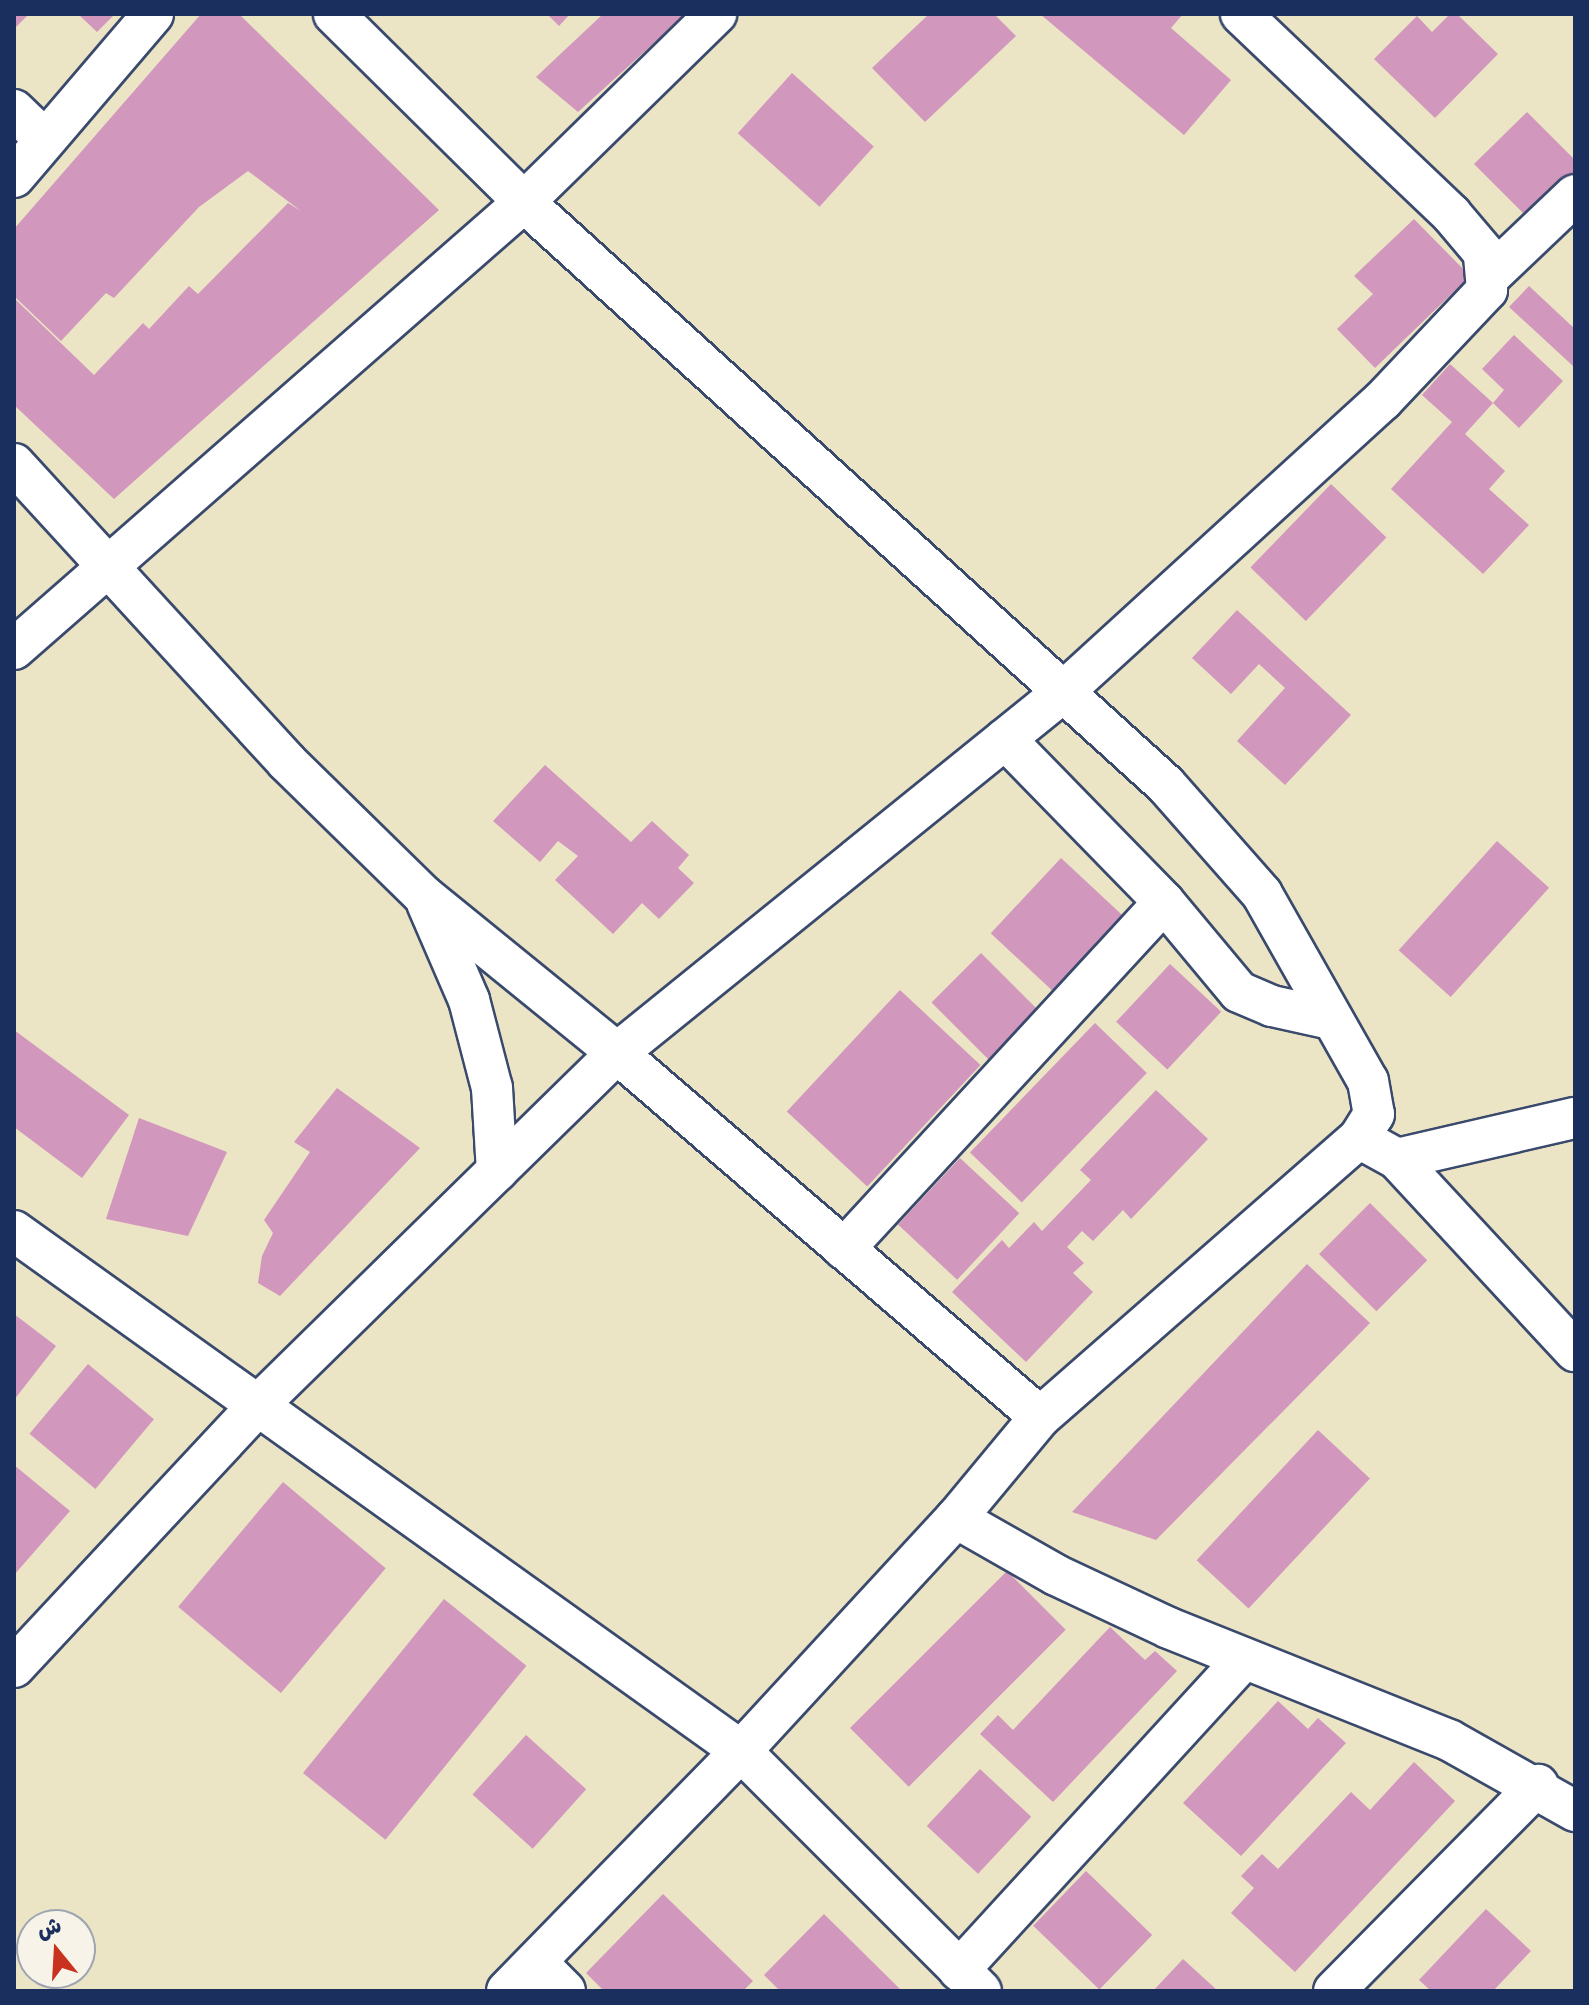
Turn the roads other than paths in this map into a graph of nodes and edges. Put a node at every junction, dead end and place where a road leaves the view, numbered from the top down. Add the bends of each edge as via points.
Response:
1 (153, 14) edge
2 (334, 14) edge
3 (716, 14) edge
4 (1241, 14) edge
5 (14, 110) edge
6 (45, 140) junction
7 (14, 177) edge
8 (1575, 195) edge
9 (524, 202) junction
10 (1490, 276) junction
11 (14, 464) edge
12 (108, 564) junction
13 (14, 649) edge
14 (1062, 693) junction
15 (1005, 739) junction
16 (424, 896) junction
17 (1164, 902) junction
18 (1331, 1019) junction
19 (617, 1053) junction
20 (1575, 1118) edge
21 (1359, 1138) junction
22 (1397, 1159) junction
23 (497, 1171) junction
24 (14, 1231) edge
25 (844, 1249) junction
26 (1573, 1345) edge
27 (258, 1405) junction
28 (1040, 1417) junction
29 (956, 1518) junction
30 (1243, 1660) junction
31 (14, 1667) edge
32 (741, 1751) junction
33 (1538, 1785) junction
34 (1575, 1811) edge
35 (536, 1962) junction
36 (970, 1980) edge
37 (507, 1991) edge
38 (565, 1991) edge
39 (1334, 1991) edge

1 - 6 street
2 - 9 street
3 - 9 street
4 - 10 street via 1451,214 1484,253
5 - 6 street
6 - 7 street
8 - 10 street
9 - 12 street
9 - 14 street
10 - 14 street via 1487,290 1382,401
11 - 12 street
12 - 13 street
12 - 16 street via 287,762
14 - 15 street
14 - 18 street via 1166,785 1262,894
15 - 17 street
15 - 19 street
16 - 19 street
16 - 23 street via 469,1000 492,1088
17 - 18 street via 1239,992 1272,1006
17 - 25 street
18 - 21 street via 1368,1081 1374,1114
19 - 23 street
19 - 25 street
20 - 22 street
21 - 22 street
21 - 28 street
22 - 26 street
23 - 27 street
24 - 27 street
25 - 28 street
27 - 31 street
27 - 32 street
28 - 29 street
29 - 30 street via 1056,1575
29 - 32 street
30 - 33 street via 1449,1740
30 - 36 street
32 - 35 street
32 - 36 street
33 - 34 street
33 - 39 street
35 - 37 street
35 - 38 street

